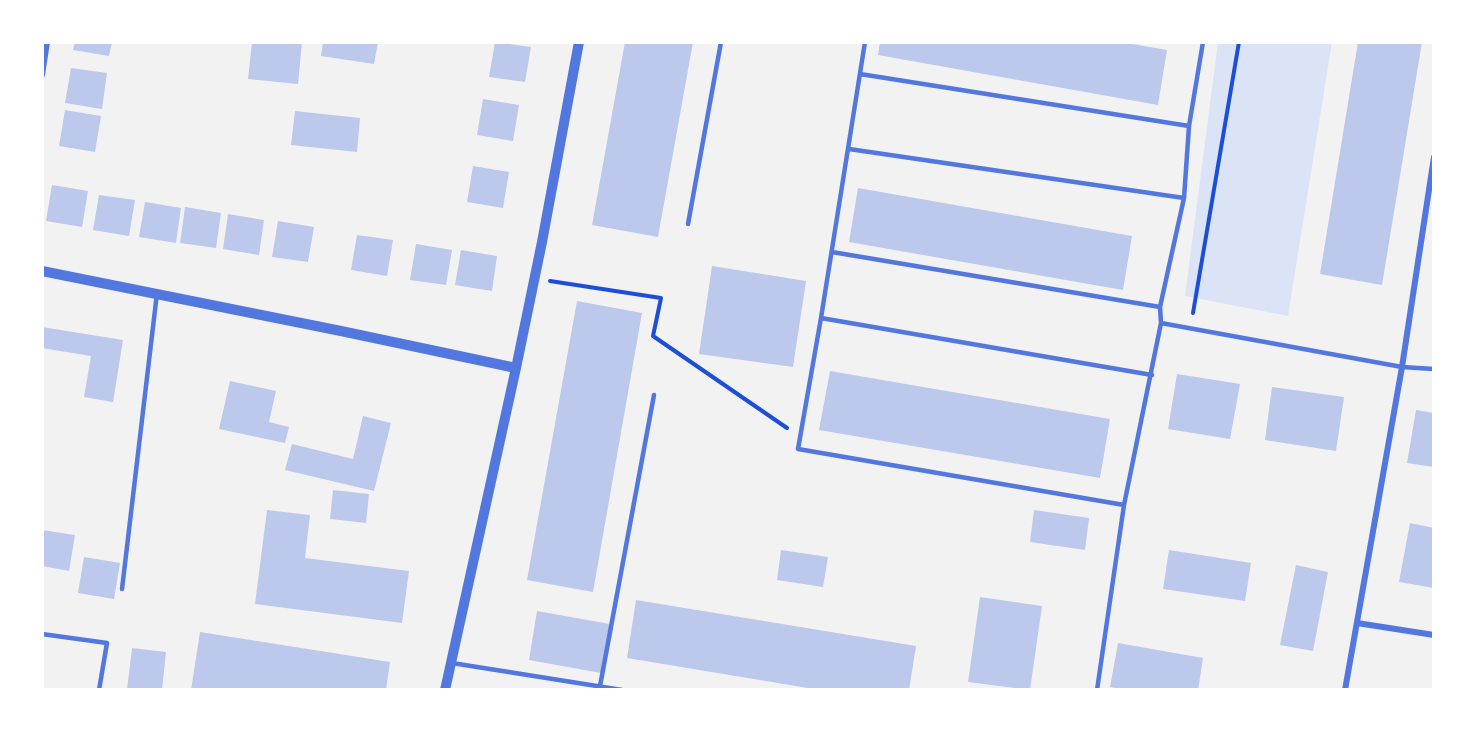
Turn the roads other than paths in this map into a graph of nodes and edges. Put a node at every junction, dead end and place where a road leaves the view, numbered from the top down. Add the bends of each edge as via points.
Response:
1 (47, 42) edge
2 (579, 42) edge
3 (721, 42) edge
4 (865, 42) edge
5 (1203, 42) edge
6 (860, 74) junction
7 (42, 75) edge
8 (1189, 126) junction
9 (849, 148) junction
10 (1434, 157) edge
11 (1184, 198) junction
12 (688, 224) dead end
13 (832, 252) junction
14 (42, 271) edge
15 (157, 293) junction
16 (1160, 307) junction
17 (821, 318) junction
18 (1161, 323) junction
19 (1402, 367) junction
20 (516, 368) junction
21 (1434, 369) edge
22 (1152, 375) junction
23 (654, 395) dead end
24 (1124, 505) junction
25 (122, 589) dead end
26 (1356, 623) junction
27 (42, 634) edge
28 (1434, 635) edge
29 (450, 662) junction
30 (600, 686) junction
31 (99, 690) edge
32 (445, 690) edge
33 (622, 690) edge
34 (1097, 690) edge
35 (1345, 690) edge

1 - 7 street
2 - 20 street
3 - 12 lane
4 - 6 lane
5 - 8 lane
6 - 8 lane
6 - 9 lane
8 - 11 lane
9 - 11 lane
9 - 13 lane
10 - 19 street
11 - 16 lane
13 - 16 lane
13 - 17 lane
14 - 15 street
15 - 20 street
15 - 25 lane
16 - 18 lane
17 - 22 lane
17 - 24 lane via 798,449
18 - 19 lane
18 - 22 lane
19 - 21 lane
19 - 26 street
20 - 29 street
22 - 24 lane
23 - 30 lane
24 - 34 lane
26 - 28 street
26 - 35 street
27 - 31 lane via 107,644
29 - 30 lane
29 - 32 street
30 - 33 lane

